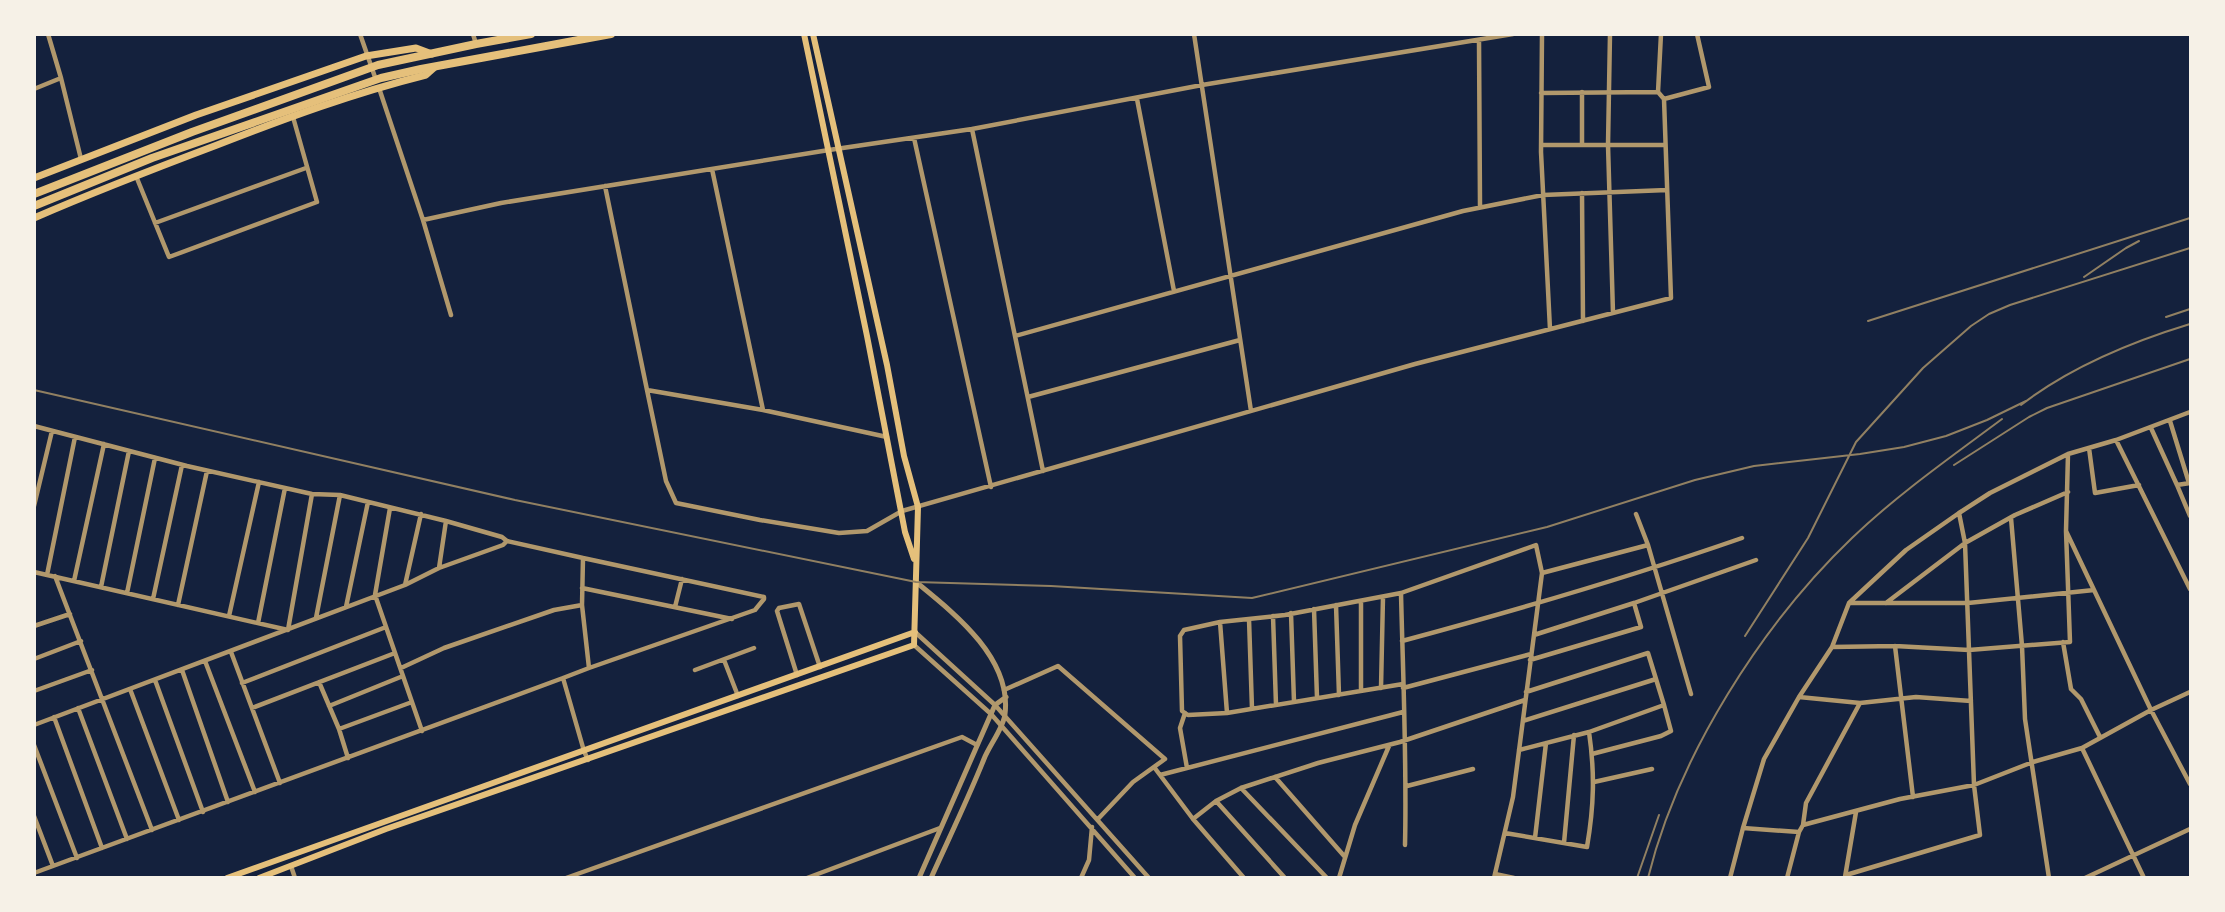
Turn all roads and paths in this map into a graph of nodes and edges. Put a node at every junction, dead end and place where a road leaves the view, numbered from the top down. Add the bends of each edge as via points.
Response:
1 (48, 34) edge
2 (360, 34) edge
3 (473, 34) edge
4 (531, 34) edge
5 (611, 34) edge
6 (798, 34) edge
7 (804, 34) edge
8 (1194, 34) edge
9 (1513, 34) edge
10 (1542, 34) edge
11 (1610, 34) edge
12 (1660, 34) edge
13 (1697, 34) edge
14 (813, 35) edge
15 (1479, 40) junction
16 (806, 43) junction
17 (476, 44) junction
18 (432, 54) junction
19 (366, 56) junction
20 (435, 67) junction
21 (61, 78) junction
22 (1202, 85) junction
23 (379, 87) junction
24 (34, 89) edge
25 (1582, 92) junction
26 (1611, 92) junction
27 (1658, 92) junction
28 (1541, 93) junction
29 (1137, 99) junction
30 (1664, 99) junction
31 (293, 117) junction
32 (972, 129) junction
33 (914, 138) junction
34 (1541, 145) junction
35 (1582, 145) junction
36 (1608, 145) junction
37 (1665, 145) junction
38 (839, 148) junction
39 (829, 150) junction
40 (81, 159) junction
41 (306, 168) junction
42 (712, 169) junction
43 (136, 176) junction
44 (34, 178) edge
45 (605, 186) junction
46 (1667, 190) junction
47 (1610, 192) junction
48 (1582, 193) junction
49 (34, 194) edge
50 (1543, 195) junction
51 (34, 206) edge
52 (1480, 207) junction
53 (34, 218) edge
54 (423, 220) junction
55 (155, 223) junction
56 (1230, 275) junction
57 (1174, 291) junction
58 (1613, 313) junction
59 (451, 315) dead end
60 (1583, 321) junction
61 (1550, 329) junction
62 (1015, 336) junction
63 (1240, 340) junction
64 (647, 390) junction
65 (1028, 397) junction
66 (763, 410) junction
67 (1251, 411) junction
68 (2190, 412) edge
69 (2170, 421) junction
70 (34, 426) edge
71 (2151, 428) junction
72 (52, 430) junction
73 (75, 437) junction
74 (887, 437) junction
75 (2116, 440) junction
76 (104, 444) junction
77 (2089, 448) junction
78 (129, 451) junction
79 (2068, 454) junction
80 (155, 458) junction
81 (182, 465) junction
82 (207, 471) junction
83 (1043, 471) junction
84 (259, 482) junction
85 (2189, 483) edge
86 (2139, 485) junction
87 (2176, 486) junction
88 (991, 487) junction
89 (285, 488) junction
90 (2068, 492) junction
91 (312, 494) junction
92 (340, 495) junction
93 (368, 502) junction
94 (34, 506) edge
95 (918, 507) junction
96 (390, 508) junction
97 (902, 511) junction
98 (1959, 513) junction
99 (421, 514) junction
100 (1636, 514) dead end
101 (2190, 516) edge
102 (2011, 518) junction
103 (446, 521) junction
104 (2066, 531) junction
105 (1742, 538) dead end
106 (507, 541) junction
107 (1965, 543) junction
108 (1648, 545) junction
109 (583, 558) junction
110 (1756, 560) dead end
111 (916, 563) junction
112 (439, 567) junction
113 (1655, 569) junction
114 (34, 572) edge
115 (1542, 573) junction
116 (47, 575) junction
117 (55, 576) junction
118 (682, 579) junction
119 (74, 581) junction
120 (916, 582) junction
121 (405, 585) junction
122 (101, 587) junction
123 (582, 588) junction
124 (2190, 589) edge
125 (2094, 590) junction
126 (127, 593) junction
127 (1401, 593) junction
128 (1662, 593) junction
129 (2067, 593) junction
130 (375, 595) junction
131 (1383, 597) junction
132 (2018, 598) junction
133 (153, 599) junction
134 (1361, 601) junction
135 (1634, 603) junction
136 (1849, 603) junction
137 (1886, 603) junction
138 (1968, 603) junction
139 (1538, 604) junction
140 (178, 605) junction
141 (582, 605) junction
142 (1336, 605) junction
143 (346, 607) junction
144 (675, 607) junction
145 (1314, 609) junction
146 (1292, 613) junction
147 (70, 615) junction
148 (229, 616) junction
149 (1272, 616) junction
150 (316, 618) junction
151 (732, 619) junction
152 (1249, 619) junction
153 (1221, 622) junction
154 (258, 623) junction
155 (34, 626) edge
156 (386, 627) junction
157 (288, 630) junction
158 (915, 632) junction
159 (1534, 635) junction
160 (81, 641) junction
161 (1402, 641) junction
162 (2063, 642) junction
163 (914, 645) junction
164 (1895, 646) junction
165 (2022, 646) junction
166 (1832, 647) junction
167 (754, 648) dead end
168 (1969, 650) junction
169 (231, 652) junction
170 (395, 653) junction
171 (1531, 657) junction
172 (34, 659) edge
173 (724, 660) junction
174 (205, 661) junction
175 (820, 667) junction
176 (401, 668) junction
177 (589, 668) junction
178 (92, 670) junction
179 (182, 670) junction
180 (695, 670) dead end
181 (797, 675) junction
182 (403, 676) junction
183 (562, 678) junction
184 (155, 680) junction
185 (1656, 680) junction
186 (320, 681) junction
187 (242, 682) junction
188 (1403, 686) junction
189 (1381, 688) junction
190 (130, 689) junction
191 (34, 691) edge
192 (1361, 691) junction
193 (2190, 692) edge
194 (1005, 693) junction
195 (1526, 693) junction
196 (1691, 694) dead end
197 (1339, 695) junction
198 (738, 696) junction
199 (1798, 697) junction
200 (1317, 698) junction
201 (104, 699) junction
202 (1900, 699) junction
203 (1525, 700) junction
204 (1971, 701) junction
205 (412, 702) junction
206 (1294, 702) junction
207 (1860, 703) junction
208 (995, 705) junction
209 (1276, 705) junction
210 (1664, 705) junction
211 (329, 706) junction
212 (78, 708) junction
213 (252, 708) junction
214 (1252, 709) junction
215 (2151, 710) junction
216 (1403, 712) junction
217 (1185, 713) junction
218 (1227, 713) junction
219 (991, 714) junction
220 (54, 717) junction
221 (1005, 717) junction
222 (1522, 721) junction
223 (34, 724) edge
224 (1000, 725) junction
225 (339, 729) junction
226 (422, 731) junction
227 (1589, 732) junction
228 (1574, 735) junction
229 (2100, 738) junction
230 (1403, 741) junction
231 (1546, 743) junction
232 (34, 745) edge
233 (977, 745) junction
234 (1389, 745) junction
235 (2082, 748) junction
236 (1519, 750) junction
237 (584, 751) junction
238 (987, 752) junction
239 (1592, 754) junction
240 (348, 758) junction
241 (588, 760) junction
242 (2033, 762) junction
243 (1154, 766) junction
244 (1187, 768) junction
245 (1473, 769) dead end
246 (1652, 769) dead end
247 (1160, 775) junction
248 (1275, 777) junction
249 (1594, 782) junction
250 (280, 783) junction
251 (2190, 784) edge
252 (1974, 785) junction
253 (1407, 786) junction
254 (1241, 788) junction
255 (255, 792) junction
256 (1913, 797) junction
257 (1216, 801) junction
258 (228, 802) junction
259 (203, 812) junction
260 (1856, 812) junction
261 (34, 816) edge
262 (1098, 819) junction
263 (1193, 819) junction
264 (179, 820) junction
265 (1803, 825) junction
266 (1092, 827) junction
267 (940, 828) junction
268 (1743, 828) junction
269 (2190, 829) edge
270 (153, 830) junction
271 (952, 831) junction
272 (1799, 832) junction
273 (1505, 833) junction
274 (1535, 838) junction
275 (126, 839) junction
276 (1564, 843) junction
277 (1406, 845) dead end
278 (102, 848) junction
279 (2133, 856) junction
280 (1345, 857) junction
281 (77, 858) junction
282 (54, 866) junction
283 (291, 866) junction
284 (34, 873) edge
285 (819, 875) edge
286 (1494, 876) edge
287 (1845, 876) edge
288 (231, 877) edge
289 (259, 878) edge
290 (295, 878) edge
291 (566, 878) edge
292 (807, 878) edge
293 (919, 878) edge
294 (931, 878) edge
295 (1081, 878) edge
296 (1135, 878) edge
297 (1149, 878) edge
298 (1244, 878) edge
299 (1285, 878) edge
300 (1327, 878) edge
301 (1339, 878) edge
302 (1514, 878) edge
303 (1730, 878) edge
304 (1787, 878) edge
305 (2049, 878) edge
306 (2085, 878) edge
307 (2144, 878) edge

1 - 21 street
2 - 19 street
3 - 17 street
4 - 17 highway
5 - 20 highway
6 - 16 main road
7 - 16 main road
8 - 22 street
9 - 15 street
10 - 28 street
11 - 26 street
12 - 27 street
13 - 30 street via 1709,87
14 - 38 main road
15 - 22 street
15 - 52 street
16 - 39 main road
17 - 18 highway
18 - 19 main road via 416,48
18 - 49 highway via 378,65 320,85
19 - 23 street
19 - 40 main road
20 - 23 main road via 426,75
20 - 51 highway via 381,78 152,158
21 - 24 street
21 - 40 street
22 - 29 street
22 - 56 street
23 - 31 main road
23 - 54 street
25 - 26 street
25 - 28 street
25 - 35 street
26 - 27 street
26 - 36 street
27 - 30 street
28 - 34 street
29 - 32 street
29 - 57 street
30 - 37 street
31 - 41 street
31 - 43 main road
32 - 33 street
32 - 62 street
33 - 38 street
33 - 88 street
34 - 35 street
34 - 50 street
35 - 36 street
36 - 37 street
36 - 47 street
37 - 46 street
38 - 39 street
38 - 95 main road
39 - 42 street
39 - 74 main road
40 - 44 main road
41 - 55 street
41 - 55 street via 317,202 169,257
42 - 45 street
42 - 66 street
43 - 53 main road
43 - 55 street
45 - 54 street
45 - 64 street
46 - 47 street
46 - 58 street via 1671,298
47 - 48 street
47 - 58 street
48 - 50 street
48 - 60 street
50 - 52 street
50 - 61 street
52 - 56 street
54 - 59 street
56 - 57 street
56 - 63 street
57 - 62 street
58 - 60 street
60 - 61 street
61 - 67 street
62 - 65 street
63 - 65 street
63 - 67 street
64 - 66 street
64 - 97 street via 666,481 676,502 839,533 867,531
65 - 83 street
66 - 74 street
67 - 83 street
68 - 69 street
69 - 71 street
69 - 85 street
70 - 72 street
71 - 75 street
71 - 87 street
72 - 73 street
72 - 94 street
73 - 76 street
73 - 116 street
74 - 97 main road
75 - 77 street
75 - 86 street
76 - 78 street
76 - 119 street
77 - 79 street
77 - 86 street via 2095,493
78 - 80 street
78 - 122 street
79 - 90 street
79 - 98 street
80 - 81 street
80 - 126 street
81 - 82 street
81 - 133 street
82 - 84 street
82 - 140 street
83 - 88 street
84 - 89 street
84 - 148 street
85 - 87 street
86 - 124 street
87 - 101 street
88 - 95 street
89 - 91 street
89 - 154 street
90 - 102 street
90 - 104 street
91 - 92 street
91 - 157 street
92 - 93 street
92 - 150 street
93 - 96 street
93 - 143 street
95 - 97 street
95 - 111 main road
96 - 99 street
96 - 130 street
97 - 111 main road
98 - 107 street
98 - 136 street via 1906,550
99 - 103 street
99 - 121 street
100 - 108 street
102 - 107 street
102 - 132 street
103 - 106 street
103 - 112 street
104 - 125 street
104 - 129 street
105 - 113 street
106 - 109 street
106 - 112 street
107 - 137 street
107 - 138 street
108 - 113 street
108 - 115 street
109 - 118 street
109 - 123 street
110 - 128 street
111 - 120 main road
112 - 121 street
113 - 128 street
113 - 139 street
114 - 116 street
115 - 127 street via 1536,545
115 - 139 street
116 - 117 street
117 - 119 street
117 - 147 street
118 - 144 street
118 - 151 street via 764,597 760,607
119 - 122 street
120 - 158 main road
120 - 194 street via 963,622 996,668
121 - 130 street
122 - 126 street
123 - 141 street
123 - 144 street
125 - 129 street
125 - 215 street
126 - 133 street
127 - 131 street
127 - 161 street
128 - 135 street
128 - 196 street
129 - 132 street
129 - 162 street via 2070,642
130 - 143 street
130 - 156 street
131 - 134 street
131 - 189 street
132 - 138 street
132 - 165 street
133 - 140 street
134 - 142 street
134 - 192 street
135 - 159 street
135 - 171 street via 1641,627
136 - 137 street
136 - 166 street
137 - 138 street
138 - 168 street
139 - 159 street
139 - 161 street
140 - 148 street
141 - 176 street via 554,610 444,648
141 - 177 street
142 - 145 street
142 - 197 street
143 - 150 street
144 - 151 street
145 - 146 street
145 - 200 street
146 - 149 street
146 - 206 street
147 - 155 street
147 - 160 street
148 - 154 street
149 - 152 street
149 - 209 street
150 - 157 street
151 - 177 street
152 - 153 street
152 - 214 street
153 - 217 street via 1184,630 1180,636
153 - 218 street
154 - 157 street
156 - 170 street
156 - 187 street
157 - 169 street
158 - 163 main road
158 - 175 main road
158 - 208 street
159 - 171 street
160 - 172 street
160 - 178 street
161 - 188 street
162 - 165 street
162 - 229 street via 2071,689 2081,699
163 - 219 street
163 - 241 main road
164 - 166 street
164 - 168 street
164 - 202 street
165 - 168 street
165 - 242 street via 2025,719
166 - 199 street
167 - 173 street
168 - 204 street
169 - 174 street
169 - 187 street
170 - 176 street
170 - 186 street
171 - 188 street
171 - 195 street
173 - 180 street
173 - 198 street
174 - 179 street
174 - 255 street
175 - 181 main road
175 - 181 street via 799,604 779,608
176 - 182 street
177 - 183 street
178 - 191 street
178 - 201 street
179 - 184 street
179 - 258 street
181 - 198 main road
182 - 205 street
182 - 211 street
183 - 226 street
183 - 237 street
184 - 190 street
184 - 259 street
185 - 195 street via 1648,653
185 - 210 street
185 - 222 street
186 - 211 street
186 - 213 street
187 - 213 street
188 - 189 street
188 - 216 street
189 - 192 street
190 - 201 street
190 - 264 street
192 - 197 street
193 - 215 street
194 - 208 street
194 - 221 street
194 - 243 street via 1058,666 1165,759
195 - 203 street
197 - 200 street
198 - 237 main road
199 - 207 street
199 - 268 street via 1764,759
200 - 206 street
201 - 212 street
201 - 270 street
202 - 204 street
202 - 207 street
202 - 256 street
203 - 222 street
203 - 230 street
204 - 252 street
205 - 225 street
205 - 226 street
206 - 209 street
207 - 265 street via 1806,803
208 - 219 street
208 - 221 street
209 - 214 street
210 - 227 street
210 - 239 street via 1671,731
211 - 225 street
212 - 220 street
212 - 275 street
213 - 250 street
214 - 218 street
215 - 229 street
215 - 251 street
216 - 230 street
216 - 244 street
217 - 218 street
217 - 244 street via 1180,728
219 - 224 street
219 - 233 street
220 - 223 street
220 - 278 street
221 - 224 street
221 - 262 street
222 - 236 street
224 - 238 street
224 - 266 street
225 - 240 street
226 - 240 street
227 - 228 street
227 - 239 street
228 - 231 street
228 - 276 street
229 - 235 street
230 - 234 street
230 - 253 street
231 - 236 street
231 - 274 street
232 - 281 street
233 - 238 street
233 - 267 street
233 - 291 street via 962,737
234 - 248 street
234 - 280 street
235 - 242 street
235 - 279 street
236 - 273 street
237 - 241 street
237 - 288 main road
238 - 271 street
239 - 249 street
240 - 250 street
241 - 283 main road
242 - 252 street
242 - 305 street
243 - 247 street
243 - 262 street
244 - 247 street
245 - 253 street
246 - 249 street
247 - 263 street
248 - 254 street
248 - 280 street
249 - 276 street via 1587,847
250 - 255 street
252 - 256 street
252 - 287 street via 1980,835
253 - 277 street
254 - 257 street
254 - 300 street
255 - 258 street
256 - 260 street
257 - 263 street
257 - 299 street
258 - 259 street
259 - 264 street
260 - 265 street
260 - 287 street
261 - 282 street
262 - 297 street
263 - 298 street
264 - 270 street
265 - 272 street
266 - 295 street via 1089,860
266 - 296 street
267 - 271 street
267 - 285 street
267 - 293 street
268 - 272 street
268 - 303 street
269 - 279 street
270 - 275 street
271 - 294 street
272 - 304 street
273 - 274 street
273 - 286 street
274 - 276 street
275 - 278 street
278 - 281 street
279 - 306 street
279 - 307 street
280 - 301 street
281 - 282 street
282 - 284 street
283 - 289 main road
283 - 290 street
285 - 292 street
286 - 302 street

